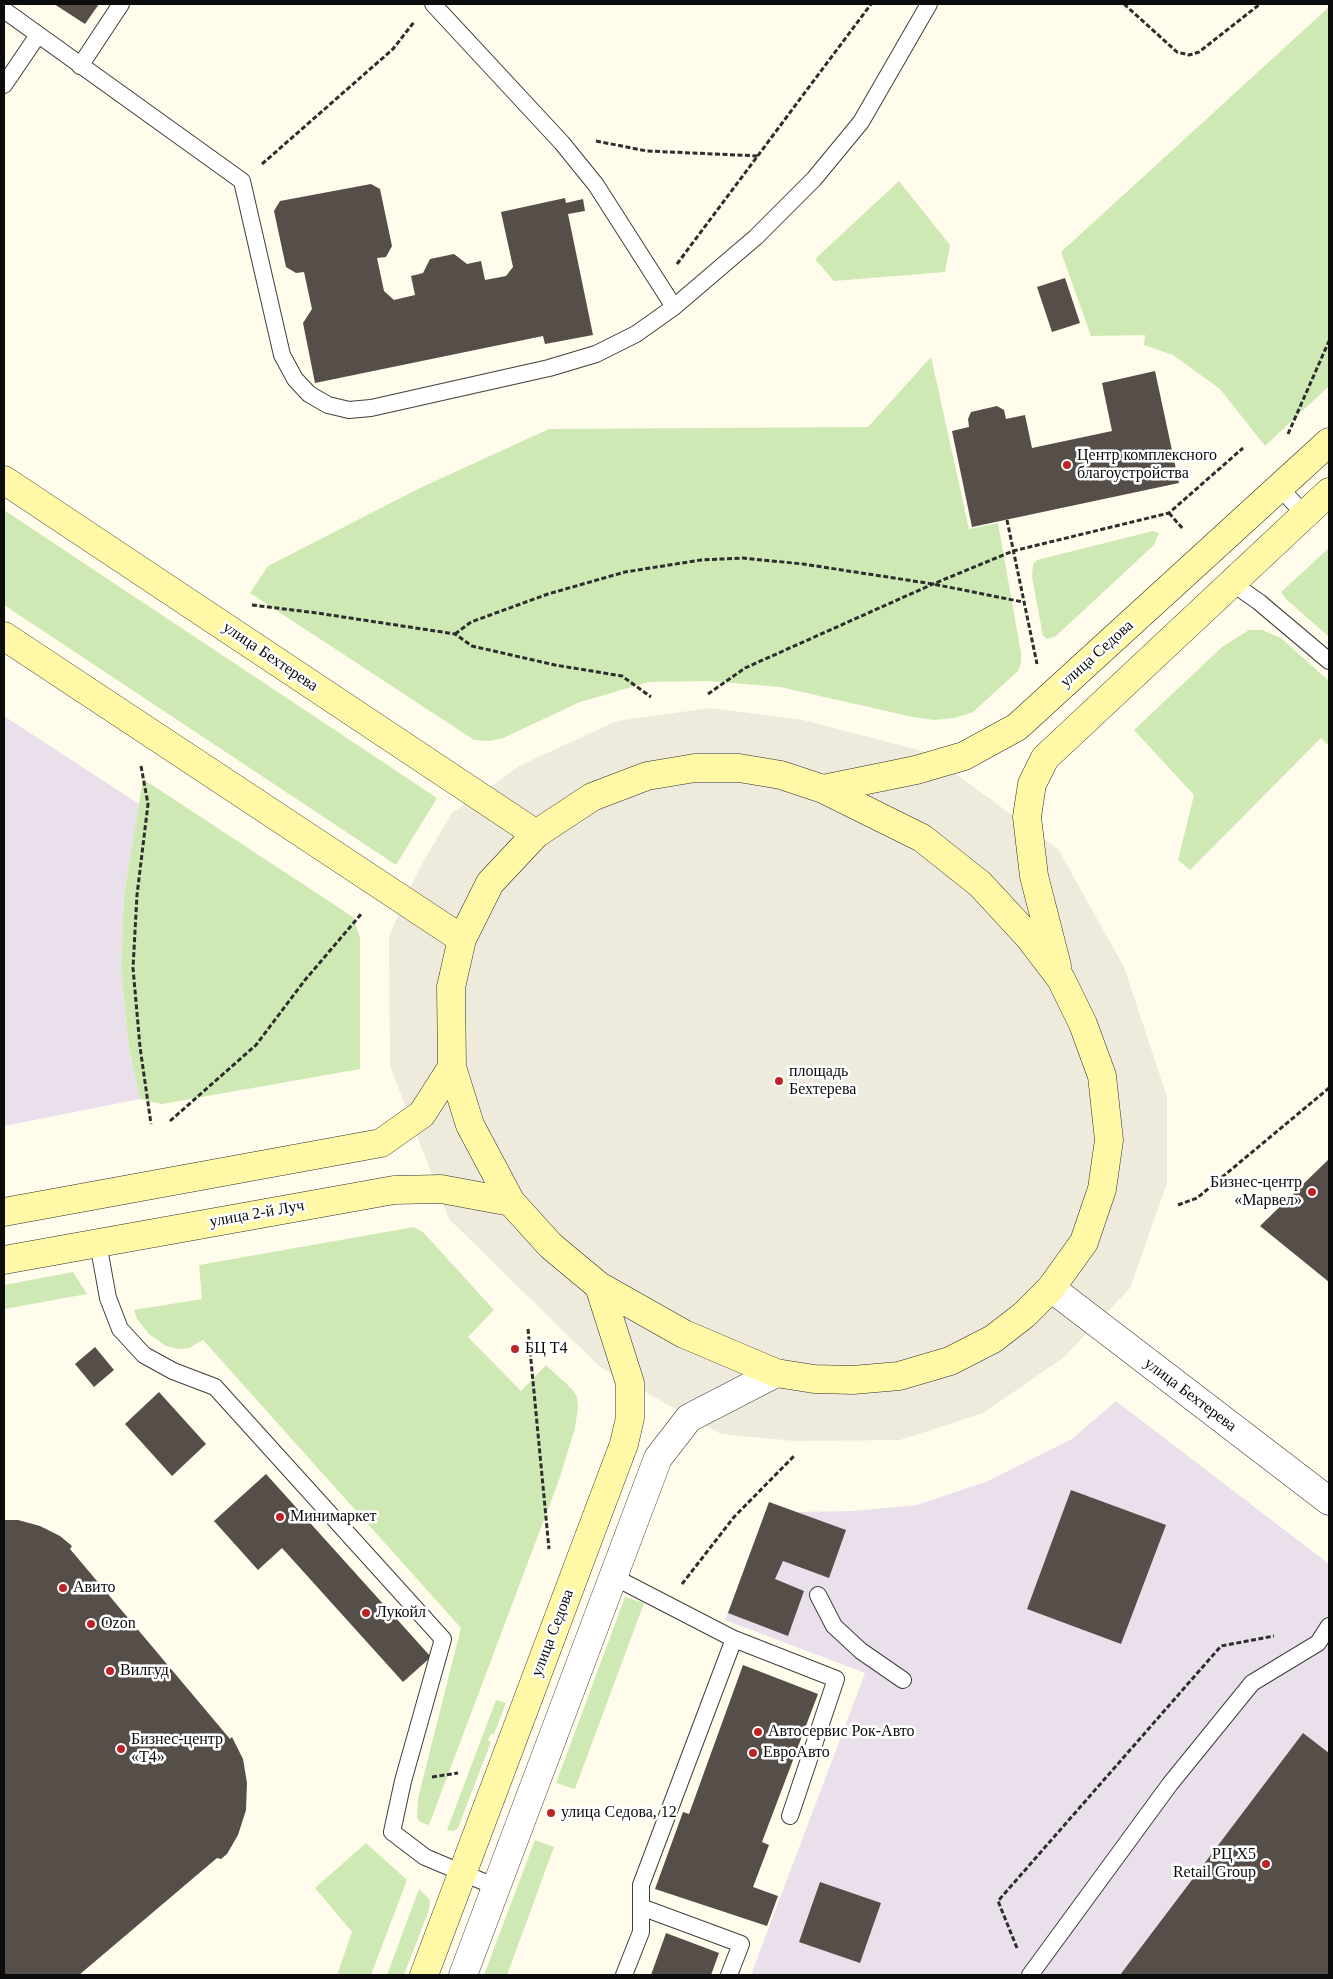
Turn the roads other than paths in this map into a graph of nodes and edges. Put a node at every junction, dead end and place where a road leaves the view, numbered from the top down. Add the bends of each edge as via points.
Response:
1 (7, 4) edge
2 (121, 4) edge
3 (433, 4) edge
4 (929, 4) edge
5 (4, 9) edge
6 (38, 35) junction
7 (80, 66) junction
8 (4, 85) edge
9 (674, 306) junction
10 (1329, 442) edge
11 (4, 480) edge
12 (1280, 488) junction
13 (1329, 492) edge
14 (1305, 515) junction
15 (1232, 583) junction
16 (4, 636) edge
17 (1329, 661) edge
18 (823, 789) junction
19 (536, 834) junction
20 (462, 940) junction
21 (1061, 980) junction
22 (452, 1067) junction
23 (511, 1202) junction
24 (4, 1212) edge
25 (98, 1243) junction
26 (4, 1260) edge
27 (599, 1286) junction
28 (1052, 1288) junction
29 (776, 1374) junction
30 (1329, 1501) edge
31 (614, 1577) junction
32 (818, 1595) dead end
33 (1329, 1626) edge
34 (734, 1639) junction
35 (903, 1680) dead end
36 (790, 1816) dead end
37 (462, 1874) junction
38 (496, 1887) junction
39 (641, 1907) junction
40 (424, 1975) edge
41 (464, 1975) edge
42 (624, 1975) edge
43 (729, 1975) edge
44 (1030, 1975) edge

1 - 5 lane
2 - 7 lane
3 - 9 lane via 562,142 596,185
4 - 9 lane via 861,122 814,179 756,237
5 - 6 lane
6 - 7 lane
6 - 8 lane
7 - 9 lane via 242,181 282,354 295,379 309,394 328,405 349,410 371,408 549,368 596,354 636,334
10 - 12 main road, улица Седова
11 - 19 main road, улица Бехтерева
12 - 14 lane
12 - 18 main road, улица Седова via 1017,727 964,756 916,770
13 - 14 main road
14 - 15 main road
15 - 17 lane
15 - 21 main road via 1045,758 1032,784 1027,817 1034,876
16 - 20 main road
18 - 19 main road via 781,775 739,768 695,768 647,776 592,797
18 - 21 main road via 922,838 980,884 1029,937
19 - 20 main road via 490,883
20 - 22 main road via 451,987
21 - 28 main road via 1084,1024 1102,1076 1109,1140 1102,1188 1084,1242
22 - 23 main road via 470,1124
22 - 24 main road via 422,1114 381,1143
23 - 25 main road, улица 2-й Луч via 441,1188 394,1190
23 - 27 main road via 551,1246
25 - 26 main road, улица 2-й Луч
25 - 37 lane via 108,1298 120,1329 144,1355 173,1371 215,1387 444,1639 403,1781 392,1832 425,1857
27 - 29 main road via 684,1334
27 - 37 main road, улица Седова via 630,1383 630,1418 624,1444
28 - 29 main road via 993,1339 950,1361 899,1376 853,1380
28 - 30 street, улица Бехтерева
29 - 31 street via 689,1418 658,1458
31 - 34 lane
31 - 38 street
32 - 35 lane via 834,1626 860,1651
33 - 44 lane via 1318,1643 1252,1683 1170,1784
34 - 36 lane via 836,1679
34 - 39 lane via 641,1884
37 - 38 lane
37 - 40 main road, улица Седова
38 - 41 street
39 - 42 lane via 641,1932
39 - 43 lane via 741,1944

